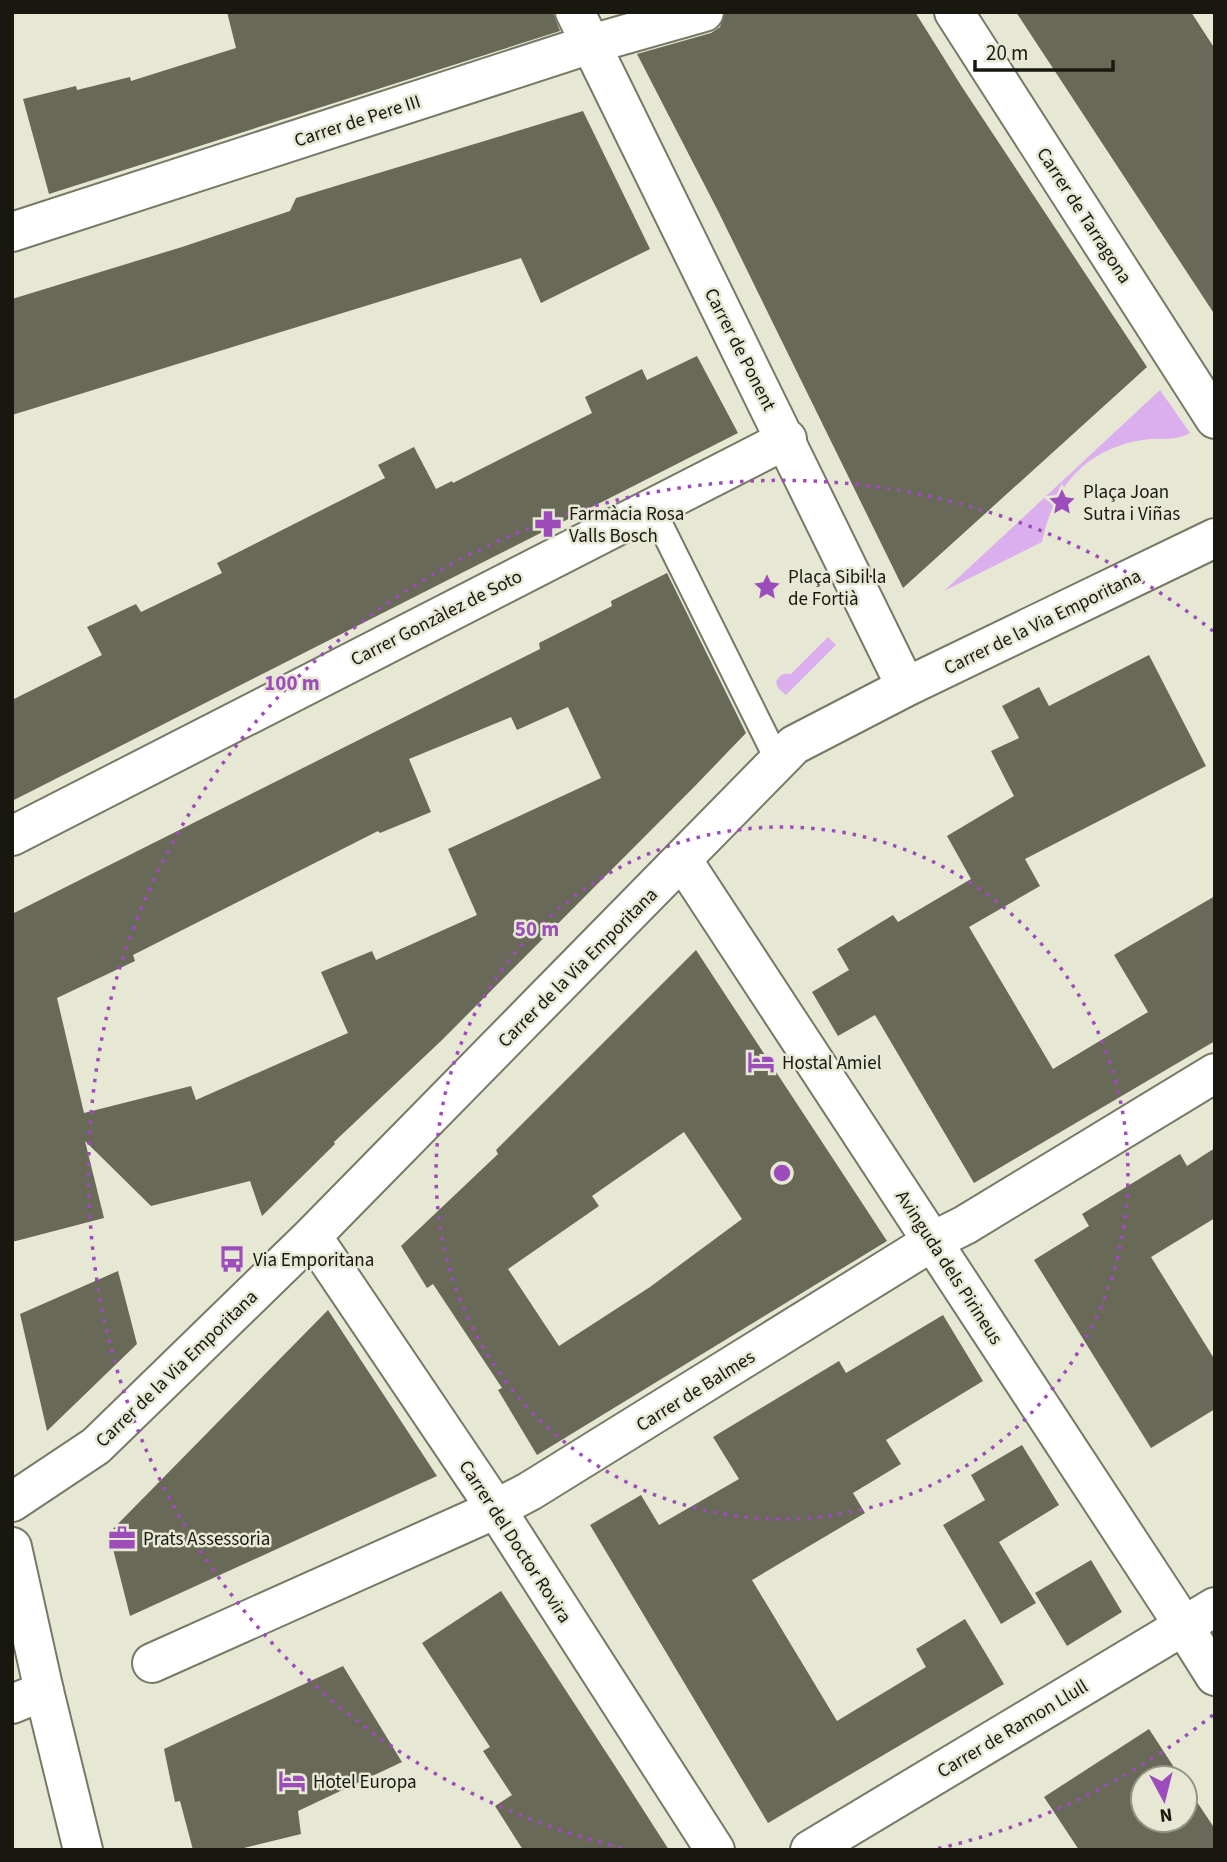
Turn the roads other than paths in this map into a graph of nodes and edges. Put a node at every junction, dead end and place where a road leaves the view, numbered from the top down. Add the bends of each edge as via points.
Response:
1 (704, 12) edge
2 (954, 12) edge
3 (583, 28) edge
4 (12, 232) edge
5 (1215, 419) edge
6 (787, 439) junction
7 (652, 508) junction
8 (1215, 538) edge
9 (906, 687) junction
10 (778, 761) junction
11 (12, 836) edge
12 (683, 861) junction
13 (1215, 1073) edge
14 (312, 1236) junction
15 (933, 1241) junction
16 (12, 1502) edge
17 (496, 1509) junction
18 (12, 1548) edge
19 (1199, 1616) edge
20 (152, 1663) dead end
21 (1215, 1676) edge
22 (28, 1698) edge
23 (83, 1850) edge
24 (715, 1850) edge
25 (810, 1850) edge

1 - 3 street, Carrer de Pere III
2 - 5 street, Carrer de Tarragona
3 - 4 street, Carrer de Pere III
3 - 6 street, Carrer de Ponent
6 - 7 street, Carrer Gonzàlez de Soto
6 - 9 street, Carrer de Ponent
7 - 10 lane
7 - 11 street, Carrer Gonzàlez de Soto
8 - 9 street, Carrer de la Via Emporitana
9 - 10 street, Carrer de la Via Emporitana via 794,746
10 - 12 street, Carrer de la Via Emporitana
12 - 14 street, Carrer de la Via Emporitana
12 - 15 street, Avinguda dels Pirineus
13 - 15 street, Carrer de Balmes
14 - 16 street, Carrer de la Via Emporitana via 96,1446
14 - 17 street, Carrer del Doctor Rovira
15 - 17 street, Carrer de Balmes
15 - 19 street, Avinguda dels Pirineus
17 - 20 street, Carrer de Balmes
17 - 24 street, Carrer del Doctor Rovira
18 - 22 street
19 - 21 street, Avinguda dels Pirineus
19 - 25 street, Carrer de Ramon Llull
22 - 23 street

